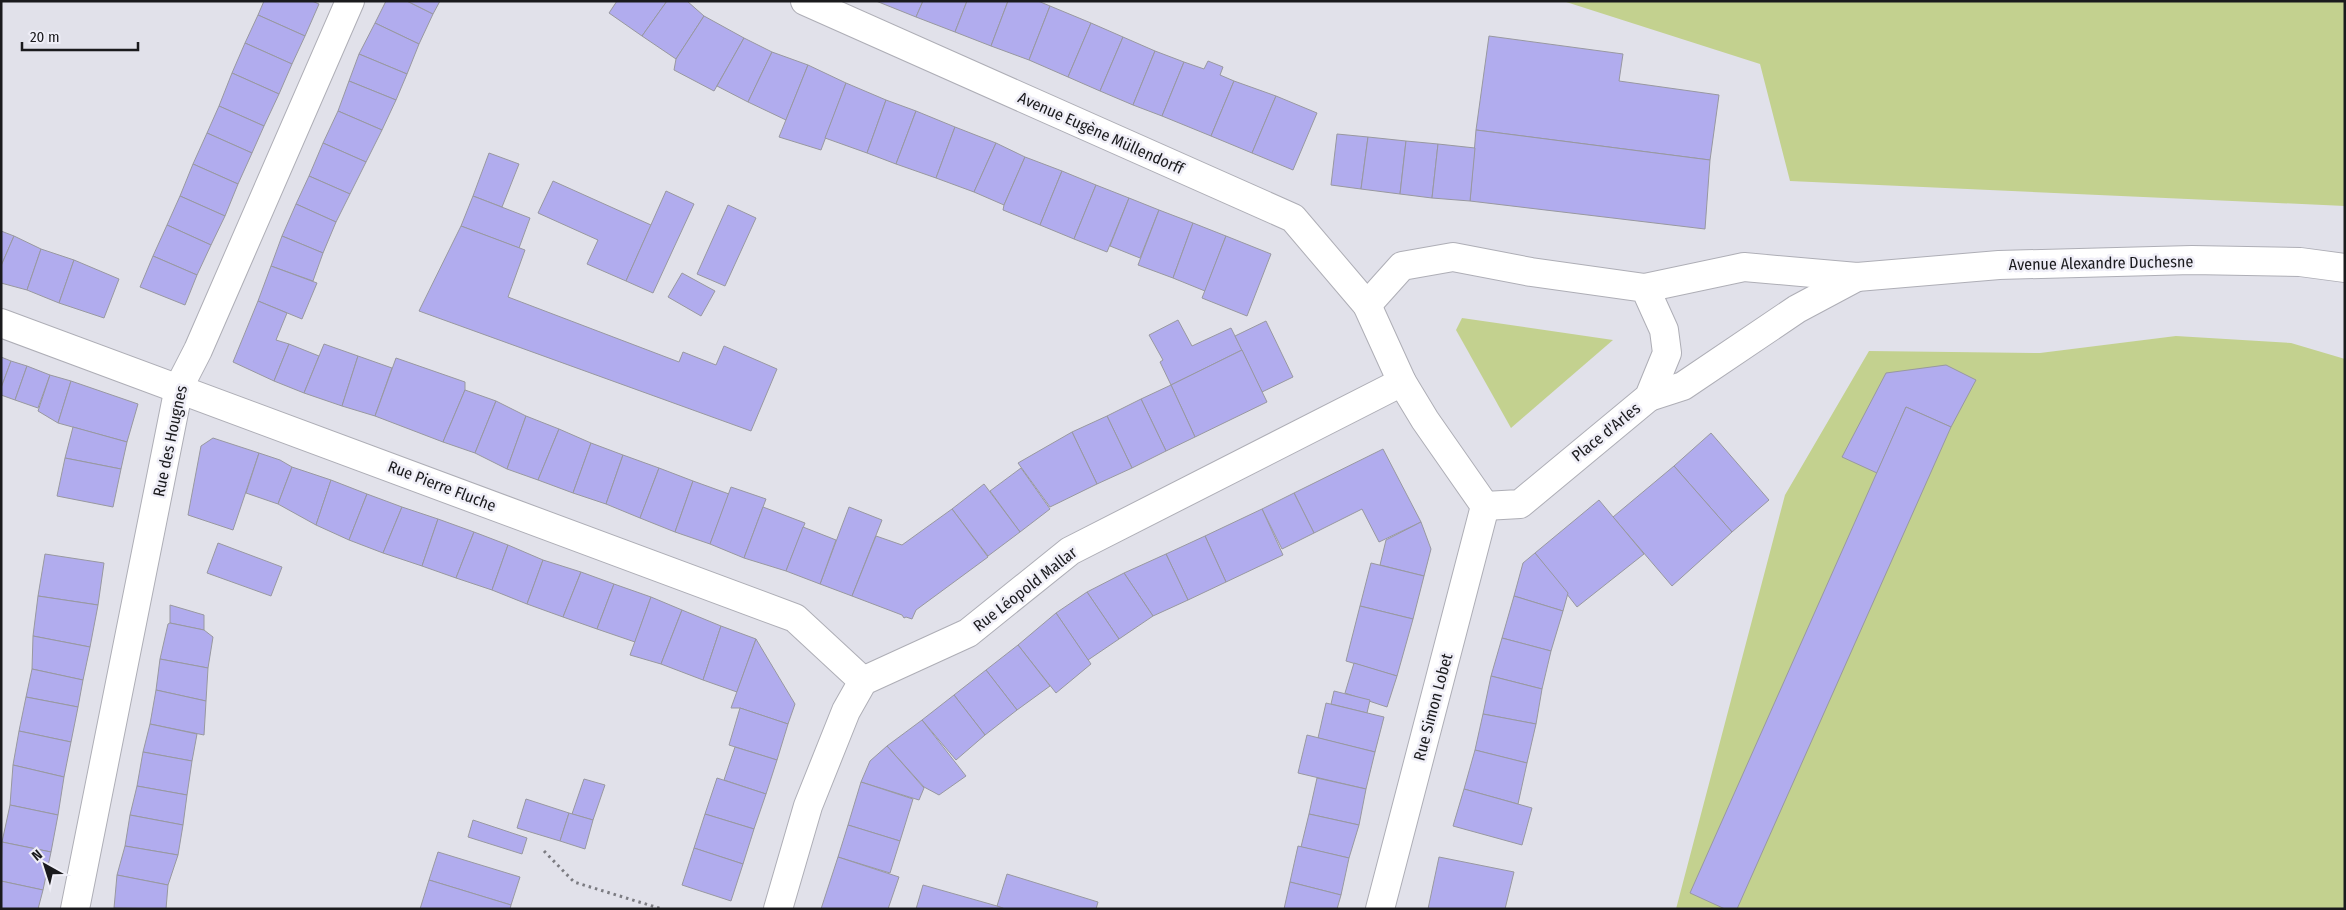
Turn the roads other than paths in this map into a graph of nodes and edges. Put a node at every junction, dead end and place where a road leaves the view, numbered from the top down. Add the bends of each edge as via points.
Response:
1 (350, 1) edge
2 (806, 1) edge
3 (2345, 268) edge
4 (1857, 277) junction
5 (1645, 288) junction
6 (1367, 305) junction
7 (1, 323) edge
8 (1402, 382) junction
9 (179, 387) junction
10 (1649, 397) junction
11 (1485, 506) junction
12 (863, 681) junction
13 (75, 909) edge
14 (778, 909) edge
15 (1380, 909) edge

1 - 9 street, Rue des Hougnes
2 - 6 street, Avenue Eugène Müllendorff via 1293,218
3 - 4 street, Avenue Alexandre Duchesne via 2300,262 2192,260 1999,265
4 - 5 street, Avenue Alexandre Duchesne via 1744,267
4 - 10 street, Avenue Alexandre Duchesne via 1797,309 1683,386
5 - 6 street via 1453,257 1402,266
5 - 10 street, Place d'Arles via 1664,330 1667,353
6 - 8 street
7 - 9 street, Rue Pierre Fluche
8 - 11 street
8 - 12 street, Rue Léopold Mallar via 1070,551 968,632
9 - 12 street, Rue Pierre Fluche via 795,618
9 - 13 street, Rue des Hougnes
10 - 11 street, Place d'Arles via 1520,504
11 - 15 street, Rue Simon Lobet
12 - 14 street via 846,711 808,806

